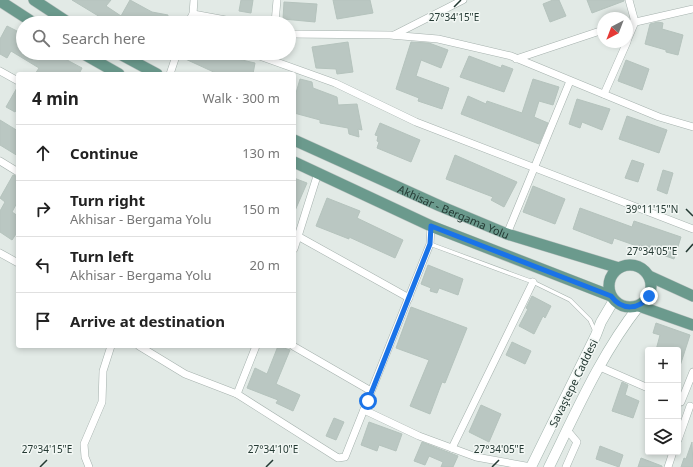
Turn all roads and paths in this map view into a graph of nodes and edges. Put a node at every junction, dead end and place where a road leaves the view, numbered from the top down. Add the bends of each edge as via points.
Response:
1 (36, 0) edge
2 (194, 0) edge
3 (277, 0) edge
4 (463, 0) edge
5 (629, 0) edge
6 (1, 5) edge
7 (693, 9) edge
8 (192, 14) joint
9 (21, 16) edge
10 (59, 16) edge
11 (203, 16) edge
12 (276, 16) edge
13 (635, 22) junction
14 (633, 27) edge
15 (597, 32) edge
16 (296, 34) edge
17 (394, 35) junction
18 (624, 48) edge
19 (516, 59) junction
20 (94, 60) edge
21 (131, 60) edge
22 (175, 60) edge
23 (271, 60) edge
24 (0, 71) edge
25 (115, 72) edge
26 (153, 72) edge
27 (171, 72) edge
28 (16, 80) edge
29 (570, 81) junction
30 (604, 94) junction
31 (693, 128) edge
32 (296, 141) edge
33 (0, 161) edge
34 (296, 163) edge
35 (535, 168) junction
36 (16, 171) edge
37 (318, 173) junction
38 (431, 226) junction
39 (693, 229) edge
40 (507, 234) junction
41 (296, 236) edge
42 (430, 244) junction
43 (0, 253) edge
44 (16, 262) edge
45 (619, 268) junction
46 (649, 276) junction
47 (533, 282) junction
48 (693, 296) edge
49 (409, 298) junction
50 (612, 298) junction
51 (639, 306) junction
52 (693, 325) edge
53 (596, 335) junction
54 (110, 348) edge
55 (142, 348) edge
56 (255, 348) edge
57 (296, 348) edge
58 (600, 367) junction
59 (693, 372) edge
60 (645, 387) edge
61 (371, 392) junction
62 (237, 394) junction
63 (681, 397) edge
64 (681, 402) edge
65 (692, 406) edge
66 (364, 410) junction
67 (567, 430) junction
68 (681, 433) edge
69 (452, 448) junction
70 (673, 455) edge
71 (89, 467) edge
72 (531, 467) edge
73 (549, 467) edge
74 (566, 467) edge
75 (668, 467) edge

1 - 10 main road
2 - 8 street
3 - 12 street
4 - 17 street
5 - 13 street
6 - 9 main road
7 - 13 street
8 - 11 street
13 - 14 street
15 - 19 street
16 - 17 street
17 - 19 street via 438,39
18 - 30 street
19 - 29 street
20 - 25 main road
21 - 26 main road
22 - 27 street
23 - 35 street via 335,83 416,122
24 - 28 street
29 - 30 street
29 - 35 street
30 - 31 street
32 - 40 main road, Akhisar - Bergama Yolu via 418,197
33 - 36 street
34 - 37 main road, Akhisar - Bergama Yolu
35 - 39 street
35 - 40 street
37 - 38 main road, Akhisar - Bergama Yolu
37 - 41 street
38 - 42 street
38 - 50 main road, Akhisar - Bergama Yolu
40 - 45 main road, Akhisar - Bergama Yolu
41 - 49 street
42 - 47 lane
42 - 49 street
43 - 44 street
45 - 46 main road, Akhisar - Bergama Yolu via 639,267
45 - 50 main road via 611,278 609,290
46 - 48 main road, Akhisar - Bergama Yolu
46 - 51 main road via 651,290 645,302
47 - 53 lane via 570,300 590,320
47 - 69 street
49 - 61 street
50 - 51 main road, Akhisar - Bergama Yolu via 625,307
50 - 53 main road, Savaştepe Caddesi
51 - 52 main road, Akhisar - Bergama Yolu
51 - 58 main road, Savaştepe Caddesi via 623,326
53 - 72 main road, Savaştepe Caddesi
54 - 71 street via 103,372 102,402 84,444
55 - 62 street via 185,374
56 - 62 street
57 - 61 street
58 - 60 street
58 - 67 main road, Savaştepe Caddesi
59 - 63 street
61 - 66 street
62 - 66 street via 338,458 345,457
64 - 65 street
65 - 68 street
66 - 69 street via 419,436
67 - 73 main road, Savaştepe Caddesi
67 - 74 street via 577,442
69 - 72 street via 476,457
70 - 75 street

